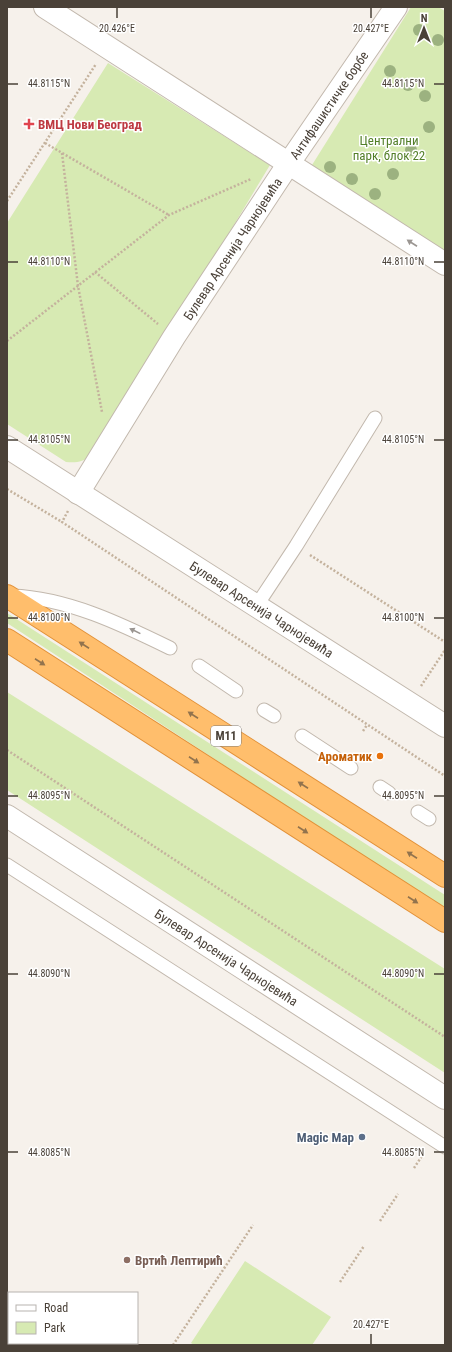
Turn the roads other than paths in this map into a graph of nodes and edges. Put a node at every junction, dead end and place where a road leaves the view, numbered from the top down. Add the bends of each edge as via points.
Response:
1 (45, 7) edge
2 (396, 7) edge
3 (289, 163) junction
4 (445, 264) edge
5 (375, 418) dead end
6 (7, 447) edge
7 (78, 493) junction
8 (7, 596) edge
9 (257, 605) junction
10 (7, 640) edge
11 (170, 648) dead end
12 (199, 666) dead end
13 (236, 691) dead end
14 (445, 726) edge
15 (302, 736) dead end
16 (352, 768) dead end
17 (7, 816) edge
18 (7, 865) edge
19 (445, 876) edge
20 (445, 921) edge
21 (445, 1098) edge
22 (445, 1147) edge

1 - 3 street
2 - 3 street, Антифашистичке борбе
4 -> 3 street, Булевар Арсенија Чарнојевића
3 - 7 street, Булевар Арсенија Чарнојевића via 174,338
5 - 9 lane
6 - 7 street, Булевар Арсенија Чарнојевића
7 - 9 street, Булевар Арсенија Чарнојевића
11 -> 8 lane via 123,625 70,607 29,597
19 -> 8 highway, M11
9 - 14 street, Булевар Арсенија Чарнојевића
10 -> 20 highway
12 - 13 lane
15 - 16 lane
17 - 21 street, Булевар Арсенија Чарнојевића
18 - 22 lane

